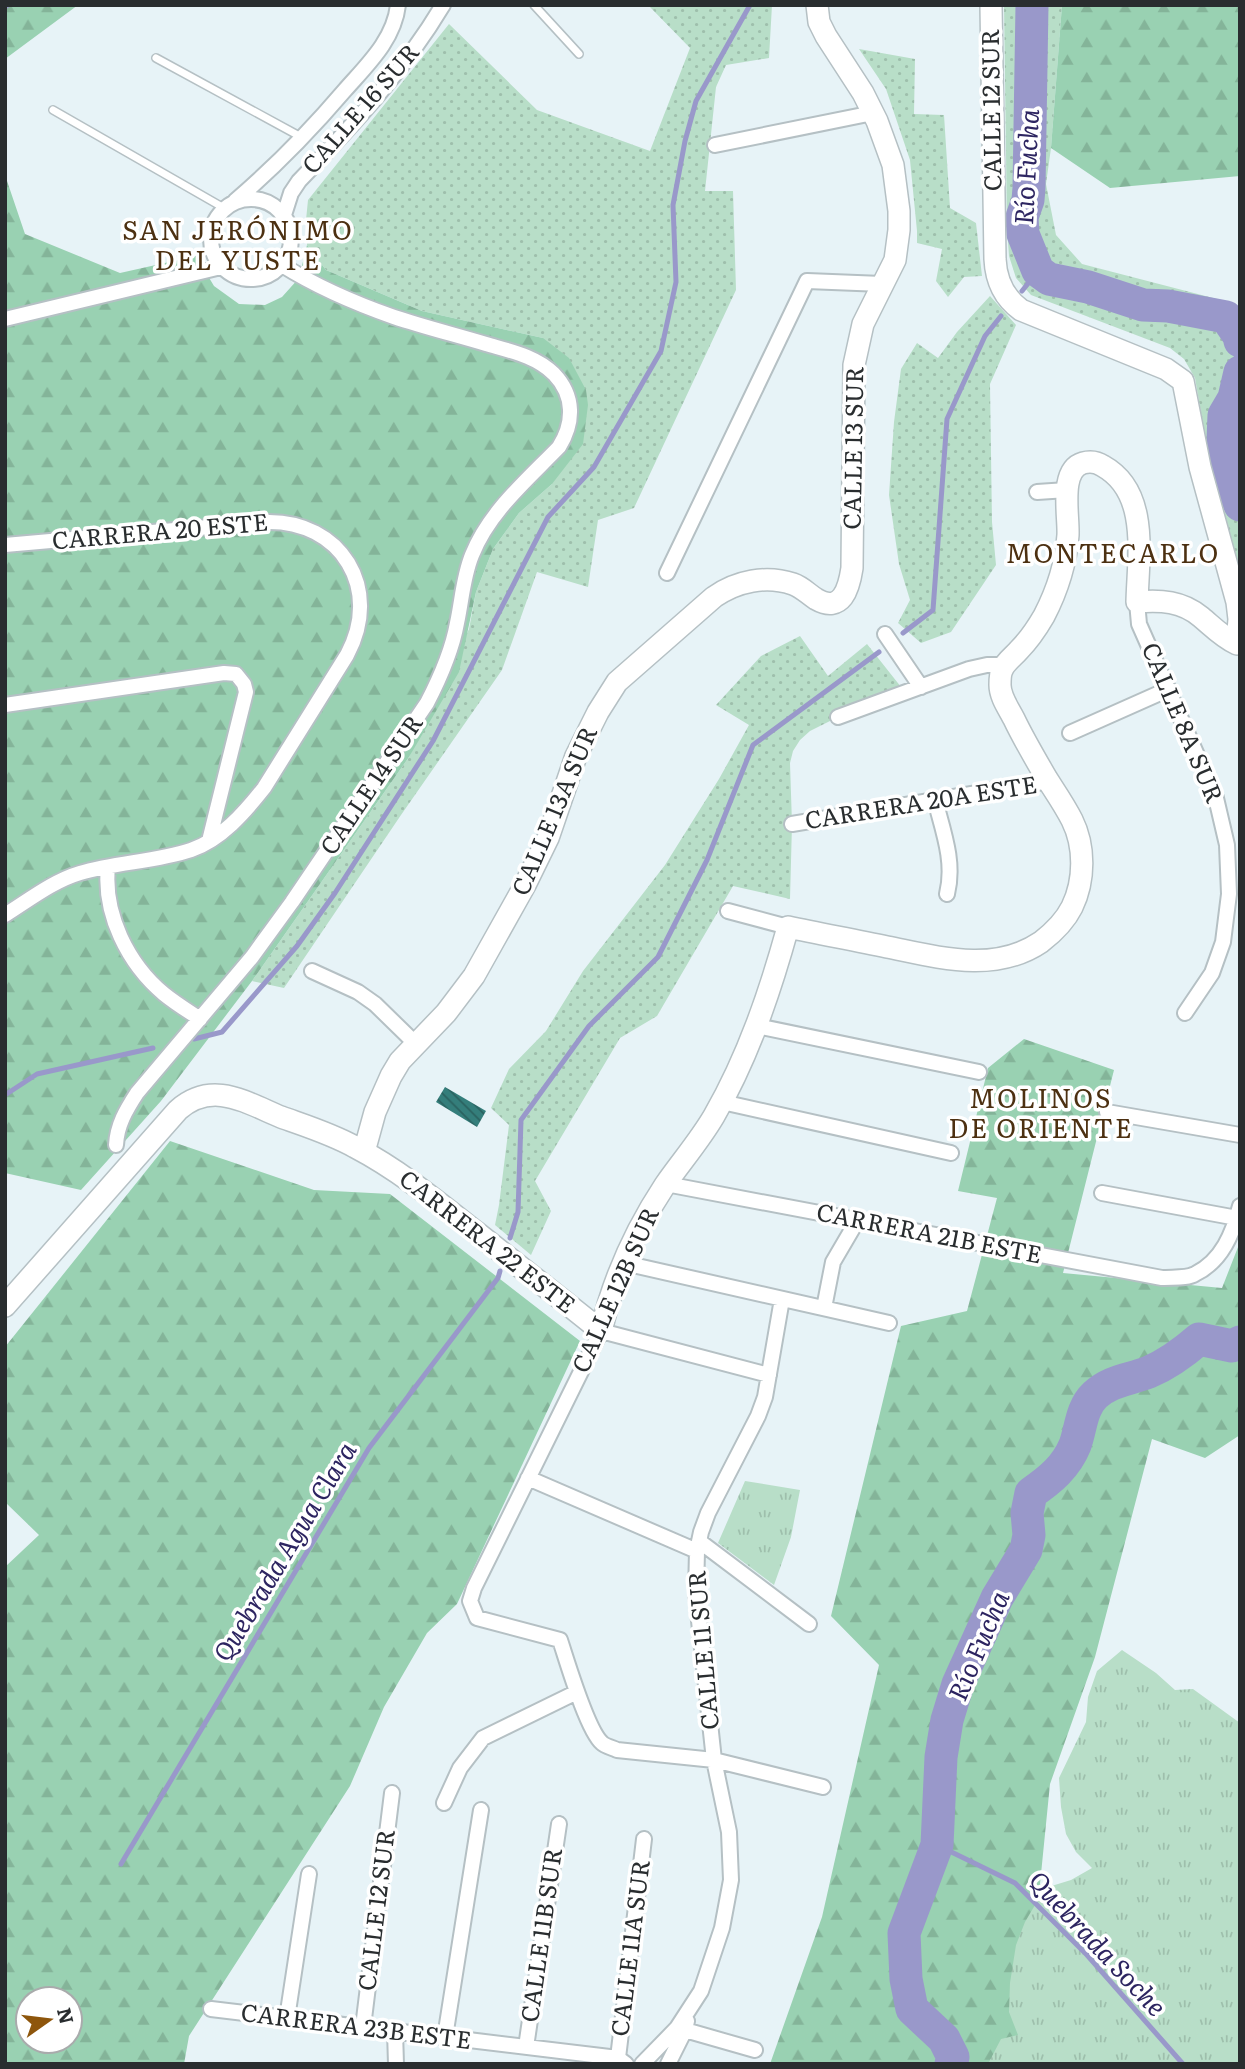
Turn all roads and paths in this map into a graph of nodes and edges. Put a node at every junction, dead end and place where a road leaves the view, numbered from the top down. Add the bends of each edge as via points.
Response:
1 (398, 5) edge
2 (443, 5) edge
3 (534, 5) edge
4 (817, 5) edge
5 (991, 5) edge
6 (579, 54) dead end
7 (156, 58) dead end
8 (53, 110) dead end
9 (873, 113) junction
10 (304, 138) junction
11 (715, 145) dead end
12 (230, 204) junction
13 (284, 215) junction
14 (282, 265) junction
15 (221, 267) junction
16 (882, 284) junction
17 (5, 318) edge
18 (1037, 492) dead end
19 (1067, 494) junction
20 (5, 545) edge
21 (667, 573) dead end
22 (850, 583) joint
23 (1137, 601) junction
24 (885, 634) dead end
25 (1238, 647) edge
26 (1005, 665) junction
27 (921, 687) junction
28 (1169, 689) junction
29 (5, 705) edge
30 (838, 717) dead end
31 (1070, 733) dead end
32 (1049, 781) junction
33 (935, 800) junction
34 (792, 824) dead end
35 (209, 841) junction
36 (108, 867) junction
37 (947, 894) dead end
38 (728, 911) dead end
39 (5, 915) edge
40 (788, 927) junction
41 (312, 971) dead end
42 (1185, 1013) dead end
43 (200, 1019) junction
44 (757, 1026) junction
45 (416, 1044) junction
46 (979, 1072) dead end
47 (722, 1102) junction
48 (1107, 1112) dead end
49 (1240, 1135) edge
50 (116, 1145) dead end
51 (364, 1152) junction
52 (951, 1153) dead end
53 (666, 1184) junction
54 (1102, 1193) dead end
55 (1238, 1212) edge
56 (857, 1221) junction
57 (624, 1263) junction
58 (782, 1298) junction
59 (5, 1306) edge
60 (824, 1308) junction
61 (889, 1323) dead end
62 (601, 1331) junction
63 (769, 1375) junction
64 (528, 1478) junction
65 (698, 1546) junction
66 (809, 1624) dead end
67 (577, 1692) junction
68 (714, 1760) junction
69 (823, 1787) dead end
70 (392, 1793) dead end
71 (444, 1803) dead end
72 (481, 1810) dead end
73 (559, 1824) dead end
74 (644, 1839) dead end
75 (309, 1874) dead end
76 (211, 2009) dead end
77 (690, 2010) junction
78 (287, 2018) junction
79 (363, 2028) junction
80 (685, 2030) junction
81 (395, 2031) junction
82 (445, 2037) junction
83 (526, 2047) junction
84 (755, 2050) dead end
85 (622, 2061) edge
86 (671, 2061) edge
87 (396, 2064) edge
88 (642, 2064) edge

1 - 10 street, CALLE 16 SUR via 381,49
2 - 13 street, CALLE 16 SUR via 387,85 299,181
3 - 6 lane
4 - 9 street, CALLE 13 SUR via 826,36
5 - 25 street, CALLE 12 SUR via 995,269 1005,296 1021,310 1166,369 1183,381 1203,479 1237,602
7 - 10 lane
8 - 12 lane
9 - 11 street
9 - 16 street, CALLE 13 SUR via 893,165 899,211 895,260
10 - 12 street, CALLE 16 SUR
12 - 13 street via 261,199
12 - 15 street via 211,230 210,243
13 - 14 street via 292,241
14 - 15 street via 257,279 232,275
14 - 43 street, CALLE 14 SUR via 308,282 394,317 533,359 561,382 570,400 569,424 559,447 498,511 472,555 452,642 428,703 284,913
15 - 17 street
16 - 21 street via 807,281
16 - 22 street, CALLE 13 SUR via 863,324 854,365
18 - 19 street
19 - 23 street, CALLE 8A SUR via 1070,472 1083,463 1101,464 1123,482 1135,508 1139,538
19 - 26 street via 1068,540 1059,579 1036,628
20 - 35 street, CARRERA 20 ESTE via 279,522 316,532 345,557 360,593 354,643 264,788
22 - 45 street, CALLE 13A SUR via 843,597 831,603 781,581 728,587 617,682 576,756 548,838 525,885 453,1004
23 - 25 street via 1177,604
23 - 28 street, CALLE 8A SUR via 1139,624
24 - 27 street
26 - 27 street via 970,669
26 - 32 street via 1000,676 1002,696
27 - 30 street
28 - 31 street
28 - 42 street, CALLE 8A SUR via 1216,798 1229,869 1227,918 1218,957
29 - 35 street via 236,674 246,692
32 - 33 street, CARRERA 20A ESTE
32 - 40 street via 1073,821 1082,874 1065,919 1037,944 1010,956 961,960
33 - 34 street, CARRERA 20A ESTE
33 - 37 street via 950,861
35 - 36 street, CARRERA 20 ESTE via 191,850
36 - 39 street, CARRERA 20 ESTE via 48,887
36 - 43 street via 113,917 128,951 163,993
38 - 40 street
40 - 44 street, CALLE 12B SUR
41 - 45 street via 359,992
43 - 50 street, CALLE 14 SUR via 137,1093 120,1124
44 - 46 street
44 - 47 street, CALLE 12B SUR
45 - 51 street, CALLE 13A SUR via 387,1084
47 - 52 street
47 - 53 street, CALLE 12B SUR
48 - 49 street
51 - 59 street, CARRERA 22 ESTE via 237,1099 211,1094 193,1099 178,1110
51 - 62 street, CARRERA 22 ESTE via 443,1206
53 - 56 street, CARRERA 21B ESTE
53 - 57 street, CALLE 12B SUR
54 - 55 street
55 - 56 street, CARRERA 21B ESTE via 1229,1239 1212,1262 1193,1276 1162,1278
56 - 60 street via 833,1262
57 - 58 street
57 - 62 street, CALLE 12B SUR
58 - 60 street
58 - 63 street, CALLE 11 SUR
60 - 61 street
62 - 63 street, CARRERA 22 ESTE
62 - 64 street, CALLE 12B SUR
63 - 65 street, CALLE 11 SUR via 758,1416 708,1513
64 - 65 street
64 - 67 street, CALLE 12B SUR via 470,1601 477,1618 560,1640
65 - 66 street
65 - 68 street, CALLE 11 SUR via 696,1593
67 - 68 street via 602,1744
67 - 71 street via 484,1738 460,1768
68 - 69 street
68 - 77 street, CALLE 11 SUR via 729,1832 731,1880 722,1928
70 - 79 street, CALLE 12 SUR
72 - 82 street
73 - 83 street, CALLE 11B SUR
74 - 85 street, CALLE 11A SUR
75 - 78 street
76 - 78 street, CARRERA 23B ESTE
77 - 80 street, CALLE 11 SUR
77 - 88 street, CALLE 11 SUR
78 - 79 street, CARRERA 23B ESTE
79 - 81 street, CARRERA 23B ESTE
80 - 84 street
80 - 86 street, CALLE 11 SUR
81 - 82 street, CARRERA 23B ESTE
81 - 87 street
82 - 83 street, CARRERA 23B ESTE
83 - 85 street, CARRERA 23B ESTE

